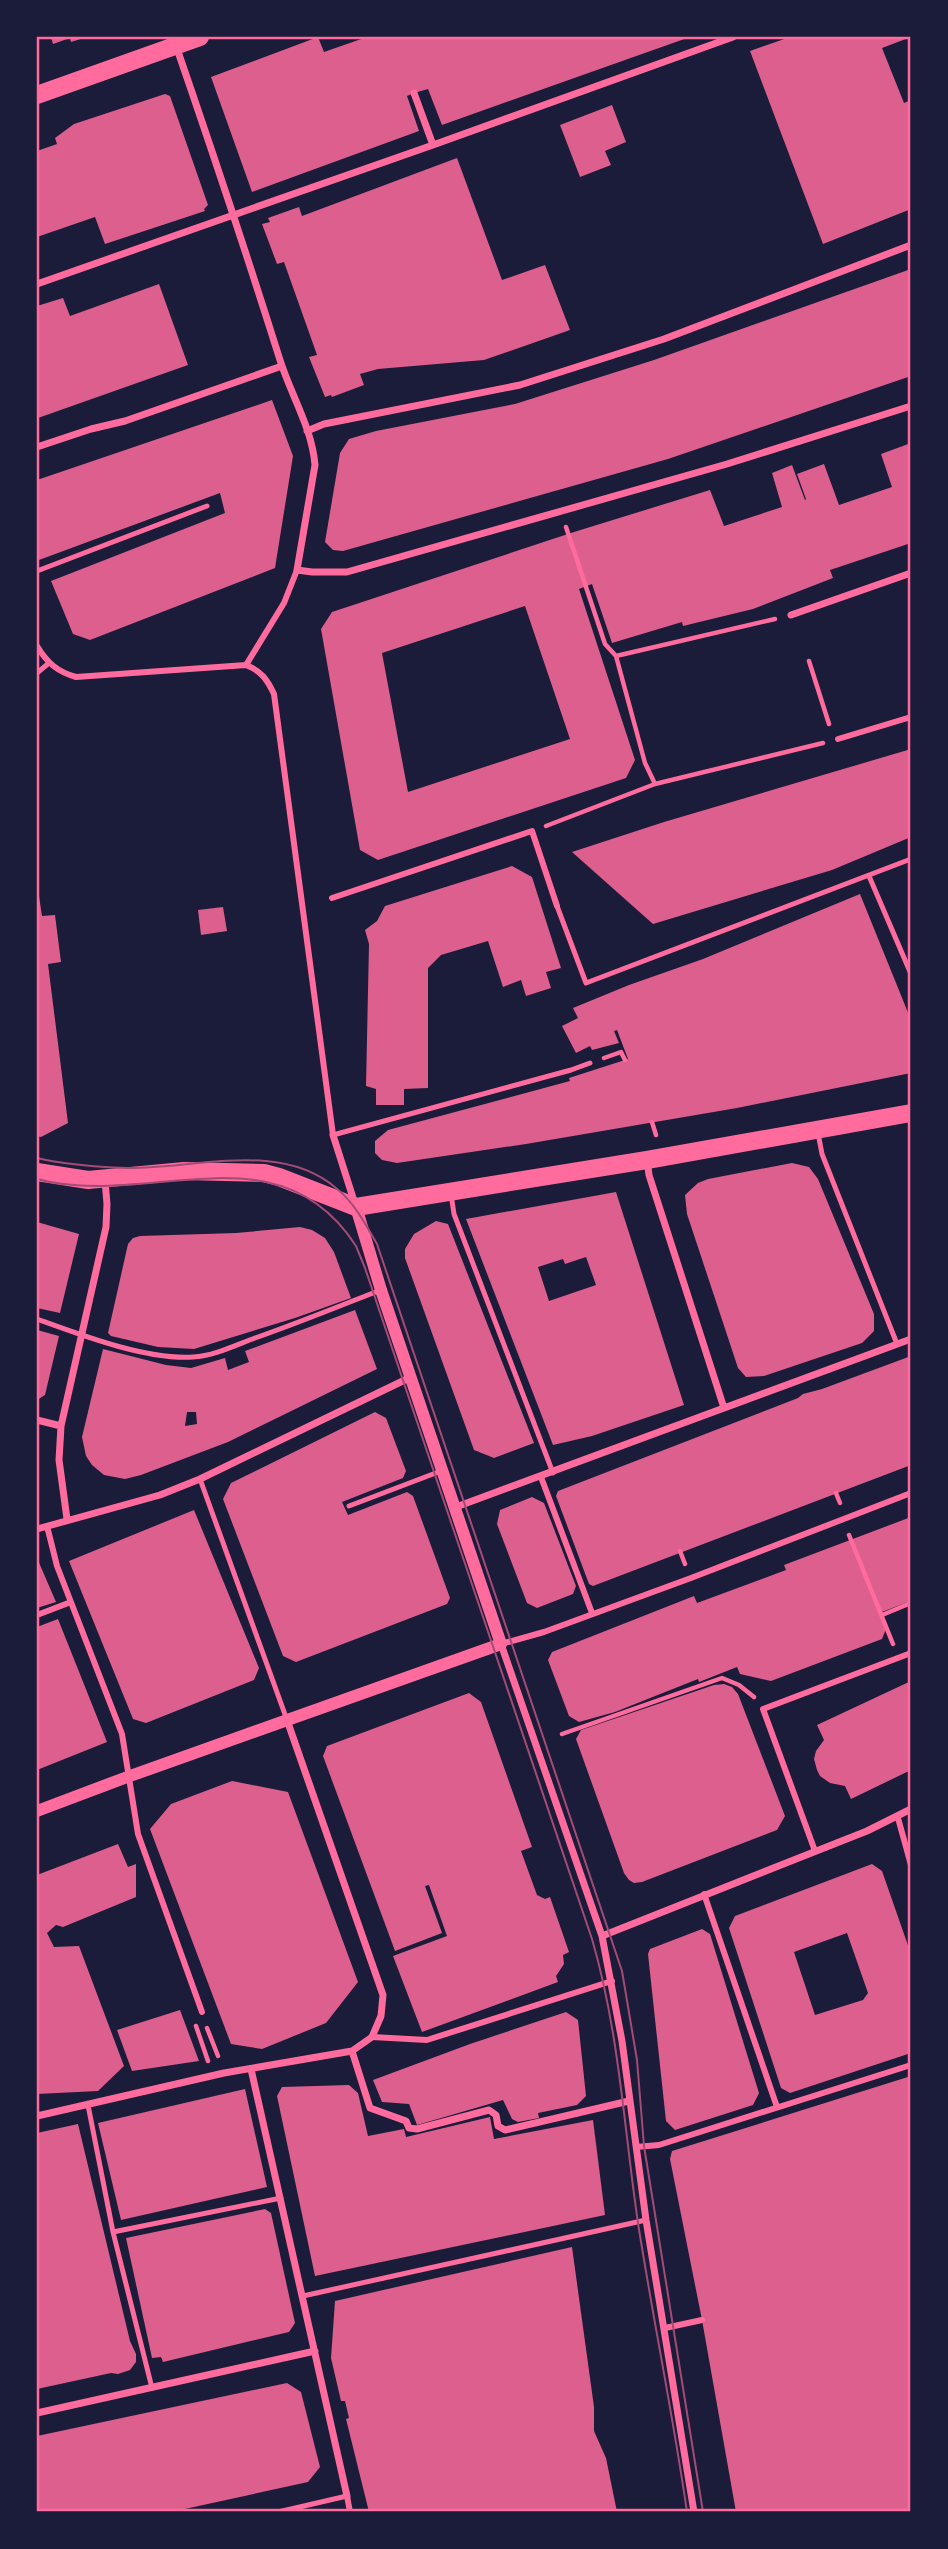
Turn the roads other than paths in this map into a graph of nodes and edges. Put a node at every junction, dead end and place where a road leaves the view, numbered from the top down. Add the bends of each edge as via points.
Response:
1 (200, 37) edge
2 (733, 37) edge
3 (175, 41) edge
4 (38, 91) edge
5 (414, 93) dead end
6 (433, 145) junction
7 (234, 215) junction
8 (911, 245) edge
9 (37, 284) edge
10 (282, 366) junction
11 (911, 406) edge
12 (307, 431) junction
13 (37, 447) edge
14 (207, 506) dead end
15 (297, 570) junction
16 (37, 572) edge
17 (911, 573) edge
18 (791, 615) road end
19 (37, 646) edge
20 (49, 663) junction
21 (246, 664) junction
22 (37, 673) edge
23 (911, 717) edge
24 (838, 739) road end
25 (911, 859) edge
26 (869, 876) junction
27 (332, 898) dead end
28 (557, 906) joint
29 (911, 974) edge
30 (590, 1063) road end
31 (911, 1113) edge
32 (817, 1130) junction
33 (332, 1135) junction
34 (647, 1160) junction
35 (37, 1172) edge
36 (105, 1180) junction
37 (450, 1191) junction
38 (356, 1207) junction
39 (381, 1290) junction
40 (37, 1319) edge
41 (83, 1335) junction
42 (911, 1339) edge
43 (897, 1344) junction
44 (412, 1377) junction
45 (724, 1408) junction
46 (37, 1420) edge
47 (61, 1426) junction
48 (444, 1470) junction
49 (553, 1473) junction
50 (541, 1477) junction
51 (200, 1479) junction
52 (911, 1493) edge
53 (349, 1506) dead end
54 (456, 1507) junction
55 (67, 1519) junction
56 (47, 1527) junction
57 (37, 1529) edge
58 (71, 1602) junction
59 (592, 1613) junction
60 (37, 1615) edge
61 (501, 1644) junction
62 (911, 1653) edge
63 (287, 1720) junction
64 (130, 1776) junction
65 (911, 1809) edge
66 (37, 1811) edge
67 (898, 1818) junction
68 (815, 1851) junction
69 (911, 1865) edge
70 (704, 1895) junction
71 (602, 1936) junction
72 (612, 1981) junction
73 (202, 2012) road end
74 (372, 2037) junction
75 (352, 2051) junction
76 (911, 2065) edge
77 (251, 2069) junction
78 (629, 2101) junction
79 (88, 2105) junction
80 (777, 2107) junction
81 (37, 2116) edge
82 (636, 2147) junction
83 (281, 2198) junction
84 (646, 2220) junction
85 (113, 2232) junction
86 (303, 2296) junction
87 (702, 2320) dead end
88 (665, 2328) junction
89 (315, 2351) junction
90 (152, 2388) junction
91 (37, 2413) edge
92 (347, 2496) junction
93 (278, 2512) edge
94 (350, 2512) edge
95 (694, 2512) edge

1 - 3 main road
2 - 6 street
3 - 4 main road
3 - 7 street
5 - 6 street
6 - 7 street
7 - 9 street
7 - 10 street
8 - 12 street via 664,339 520,385
10 - 12 street
10 - 13 street
11 - 15 street via 727,464 347,572
12 - 15 street via 315,465
14 - 16 lane
15 - 21 street via 284,603
17 - 18 street
19 - 20 street
20 - 21 street via 62,673 90,677
20 - 22 lane
21 - 33 street via 260,671 274,694
23 - 24 street
25 - 26 lane
26 - 28 lane via 586,982
26 - 29 lane
27 - 28 street via 532,831
30 - 33 lane
31 - 32 main road
32 - 34 main road
32 - 43 lane via 822,1154
33 - 38 street
34 - 37 main road
34 - 45 street
35 - 36 main road
36 - 38 main road via 184,1171 264,1173
36 - 41 street via 106,1227
37 - 38 main road
37 - 49 lane via 454,1214
38 - 39 street
39 - 41 lane via 194,1357 158,1355
39 - 44 street
40 - 41 lane
41 - 47 street
42 - 43 street
43 - 45 street
44 - 48 street
44 - 51 street
45 - 49 street
46 - 47 street
47 - 55 street
48 - 53 lane
48 - 54 street
49 - 50 street
50 - 54 street
50 - 59 street
51 - 55 street
51 - 63 lane
52 - 59 street
54 - 61 street
55 - 56 street
56 - 57 street
56 - 58 street
58 - 60 street
58 - 64 street via 122,1734
59 - 61 street
61 - 63 street
61 - 71 street
62 - 68 street via 764,1709
63 - 64 street
63 - 74 street via 383,1995 381,2017
64 - 66 street
64 - 73 street via 138,1834
65 - 67 street
67 - 68 street
67 - 69 street
68 - 70 street
70 - 71 street
70 - 80 street
71 - 72 street
72 - 74 street via 427,2040
72 - 78 street
74 - 75 street
75 - 77 street
75 - 78 street via 370,2108 406,2121 409,2128 489,2110 496,2115 498,2126 506,2130
76 - 80 street
77 - 79 street
77 - 83 street
78 - 82 street
79 - 81 street
79 - 85 lane
80 - 82 street via 659,2145
82 - 84 street
83 - 85 lane
83 - 86 street
84 - 86 lane
84 - 88 street
85 - 90 lane
86 - 89 street
87 - 88 street
88 - 95 street
89 - 90 street
89 - 92 street
90 - 91 street
92 - 93 lane
92 - 94 street

